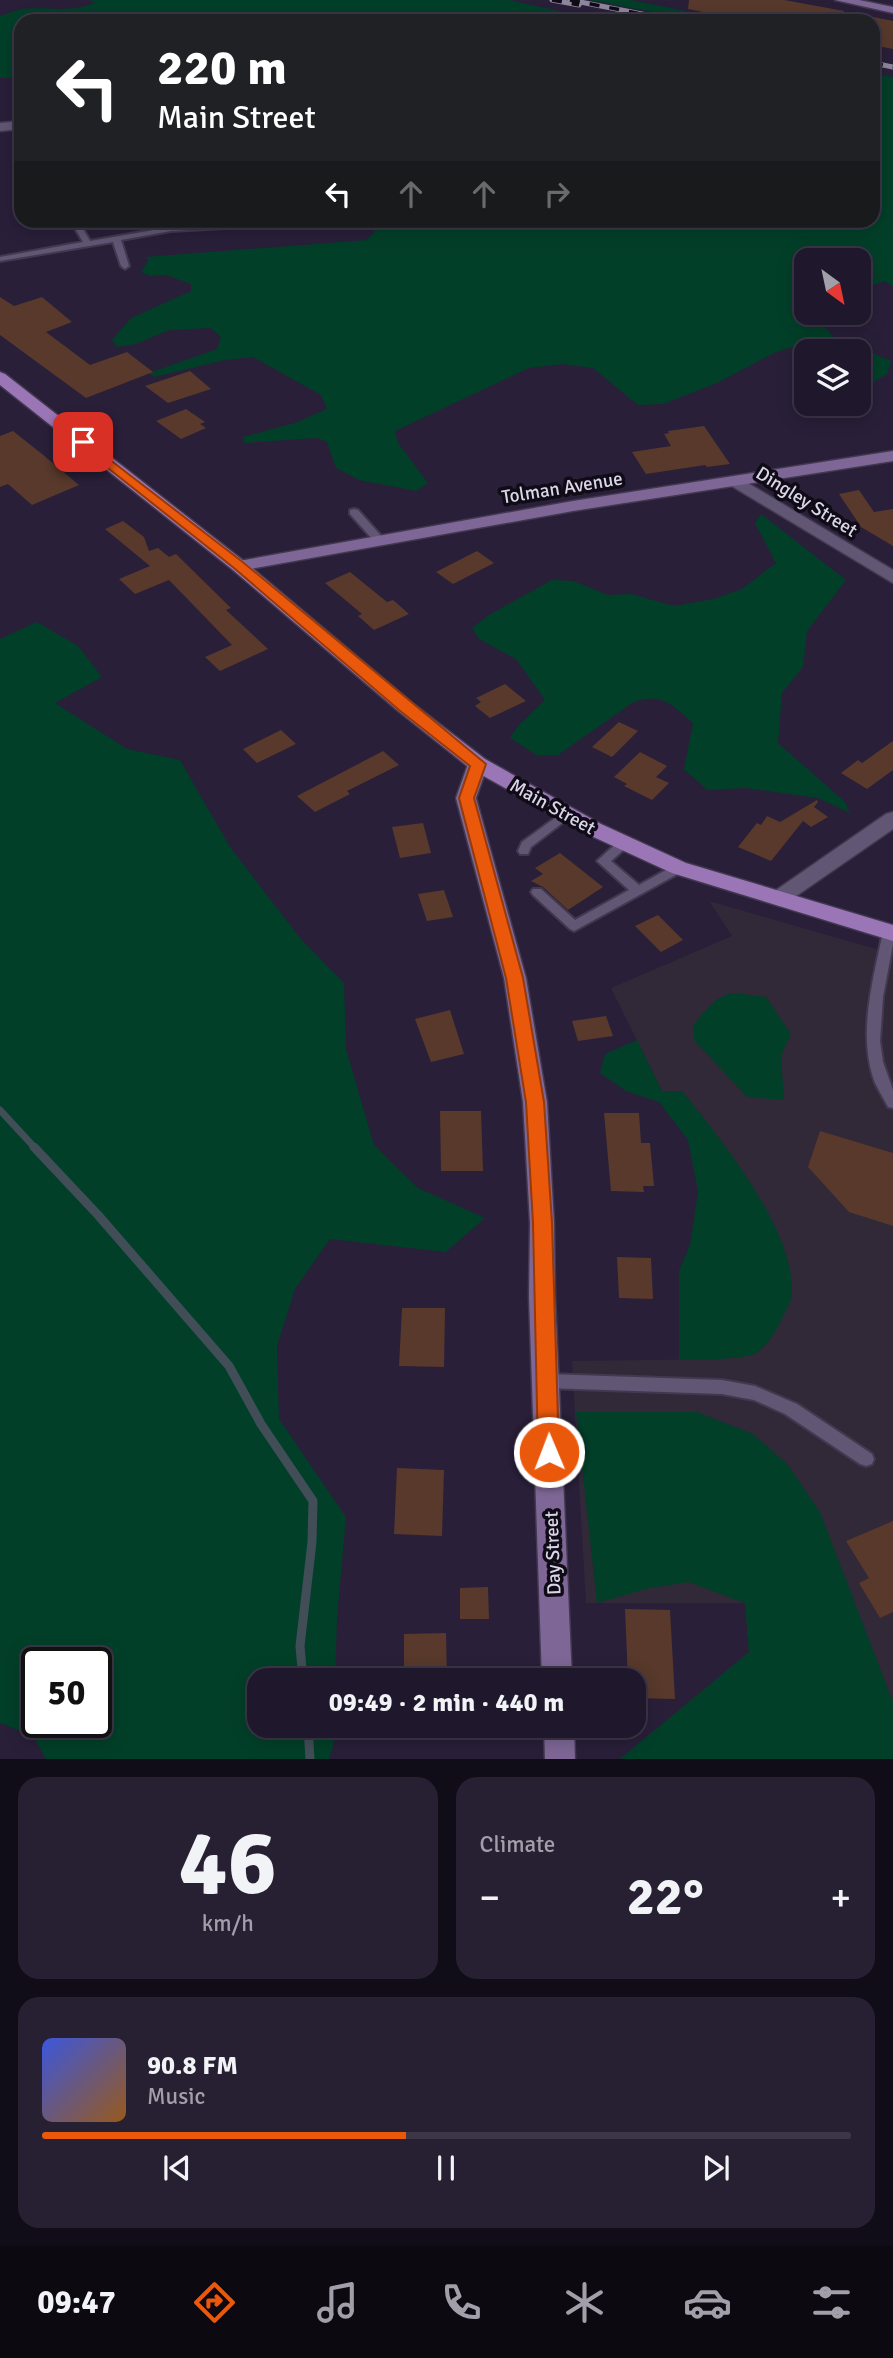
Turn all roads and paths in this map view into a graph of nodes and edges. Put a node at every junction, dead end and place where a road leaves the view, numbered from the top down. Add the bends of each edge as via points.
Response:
1 (841, 0) edge
2 (893, 10) edge
3 (79, 228) edge
4 (158, 228) edge
5 (116, 239) junction
6 (88, 243) junction
7 (0, 259) edge
8 (125, 266) dead end
9 (0, 377) edge
10 (893, 456) edge
11 (736, 481) junction
12 (354, 512) dead end
13 (379, 541) junction
14 (239, 566) junction
15 (893, 578) edge
16 (478, 764) junction
17 (566, 814) junction
18 (893, 820) edge
19 (624, 844) junction
20 (524, 851) dead end
21 (679, 868) junction
22 (638, 891) junction
23 (537, 892) dead end
24 (779, 898) junction
25 (891, 932) edge
26 (887, 1079) edge
27 (893, 1103) edge
28 (547, 1381) junction
29 (866, 1459) dead end
30 (557, 1668) edge
31 (559, 1738) edge
32 (560, 1759) edge

1 - 2 main road
3 - 6 lane
4 - 5 lane
5 - 6 lane
5 - 8 lane
6 - 7 lane
9 - 14 main road, Main Street
10 - 11 main road, Tolman Avenue
11 - 13 main road, Tolman Avenue
11 - 15 street, Dingley Street
12 - 13 lane
13 - 14 main road, Tolman Avenue
14 - 16 main road, Main Street
16 - 17 main road, Main Street
16 - 28 main road, Day Street via 466,798 514,978 535,1102
17 - 19 main road, Main Street
17 - 20 lane
18 - 24 street
19 - 21 main road, Main Street
19 - 22 lane via 603,861
21 - 22 lane
21 - 24 main road, Main Street
22 - 23 lane via 574,926
24 - 25 main road, Main Street
25 - 26 lane via 873,1012 875,1058
26 - 27 lane via 884,1090
28 - 29 lane via 722,1387 755,1393 791,1409
28 - 30 main road, Day Street
31 - 32 main road

